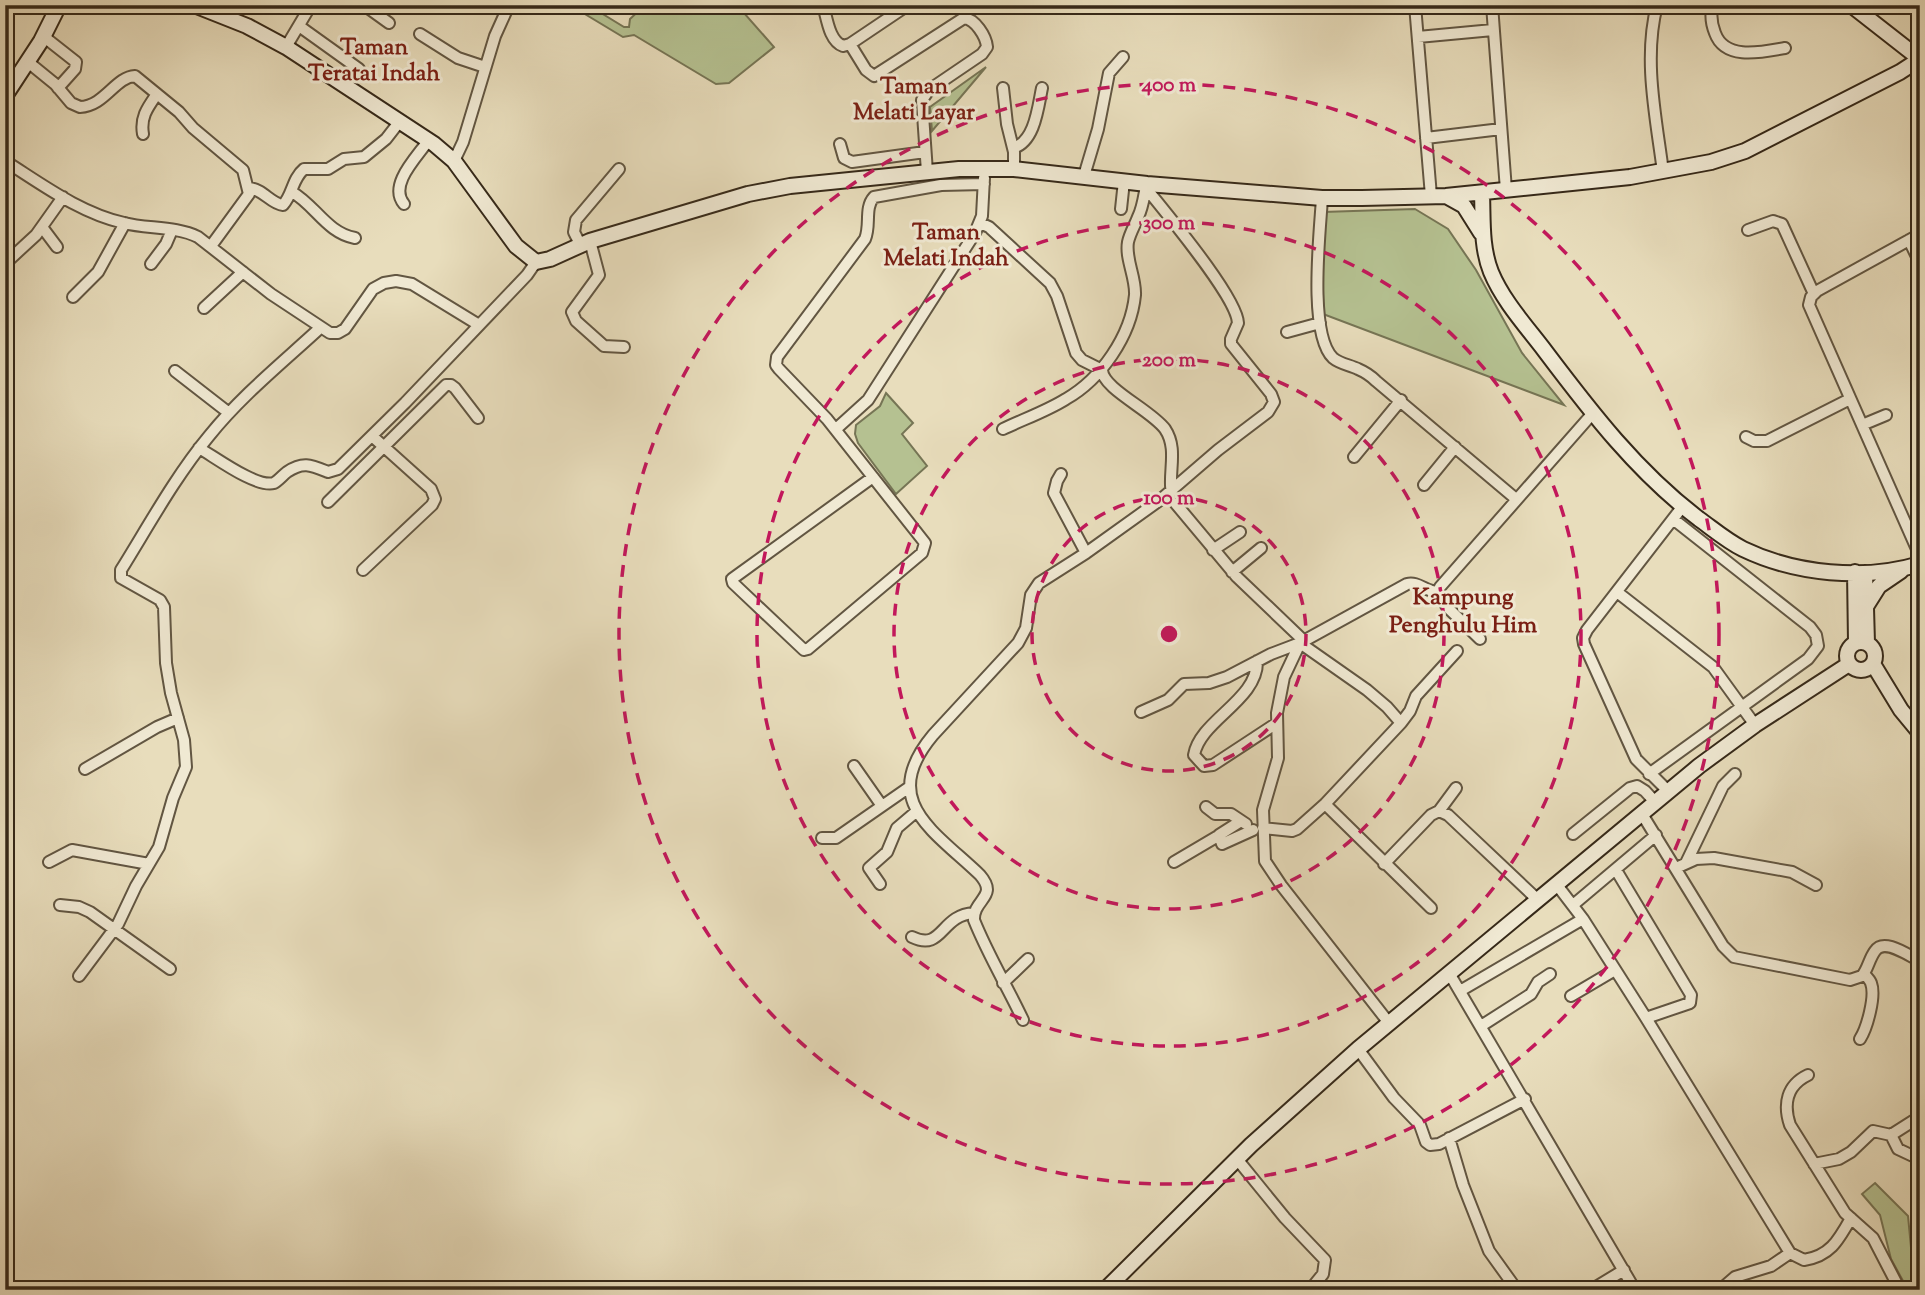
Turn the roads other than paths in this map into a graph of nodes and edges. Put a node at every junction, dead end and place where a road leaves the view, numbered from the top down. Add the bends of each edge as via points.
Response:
1 (59, 5) edge
2 (311, 5) edge
3 (364, 5) edge
4 (509, 5) edge
5 (823, 5) edge
6 (908, 5) edge
7 (1415, 5) edge
8 (1492, 5) edge
9 (1657, 5) edge
10 (1713, 5) edge
11 (1852, 5) edge
12 (197, 6) edge
13 (223, 10) edge
14 (390, 23) dead end
15 (299, 26) junction
16 (1493, 30) junction
17 (419, 34) dead end
18 (43, 36) junction
19 (1418, 37) junction
20 (850, 44) junction
21 (286, 47) junction
22 (1785, 48) dead end
23 (1123, 57) dead end
24 (1920, 59) edge
25 (28, 62) junction
26 (485, 67) junction
27 (5, 69) edge
28 (359, 69) dead end
29 (18, 77) junction
30 (58, 88) junction
31 (1003, 88) dead end
32 (1042, 88) dead end
33 (157, 94) junction
34 (5, 96) edge
35 (400, 121) junction
36 (1502, 129) junction
37 (143, 134) dead end
38 (1426, 138) junction
39 (428, 141) junction
40 (840, 144) dead end
41 (1013, 148) junction
42 (925, 152) junction
43 (5, 161) edge
44 (454, 161) junction
45 (985, 168) junction
46 (619, 169) dead end
47 (1014, 169) junction
48 (927, 172) junction
49 (1662, 172) junction
50 (1084, 177) junction
51 (1124, 181) junction
52 (984, 184) junction
53 (1146, 186) junction
54 (250, 188) junction
55 (1506, 190) junction
56 (292, 192) junction
57 (1482, 193) junction
58 (1438, 196) junction
59 (63, 197) junction
60 (1322, 198) junction
61 (404, 204) dead end
62 (1121, 209) dead end
63 (125, 223) junction
64 (980, 223) junction
65 (42, 228) junction
66 (172, 230) junction
67 (1748, 230) dead end
68 (1483, 237) junction
69 (1915, 237) edge
70 (355, 238) dead end
71 (585, 242) junction
72 (211, 246) junction
73 (57, 247) dead end
74 (10, 259) dead end
75 (536, 262) junction
76 (1920, 263) edge
77 (151, 264) dead end
78 (243, 272) junction
79 (1814, 294) junction
80 (72, 297) dead end
81 (204, 308) dead end
82 (1320, 323) junction
83 (479, 326) junction
84 (320, 328) junction
85 (1287, 332) dead end
86 (624, 347) dead end
87 (1102, 370) junction
88 (175, 371) dead end
89 (420, 387) junction
90 (433, 399) junction
91 (1850, 399) junction
92 (1401, 400) junction
93 (405, 403) junction
94 (229, 413) junction
95 (1593, 413) junction
96 (417, 415) junction
97 (1886, 415) dead end
98 (478, 418) dead end
99 (1862, 425) junction
100 (836, 429) junction
101 (1003, 429) dead end
102 (372, 436) junction
103 (1746, 438) dead end
104 (1455, 447) junction
105 (199, 448) junction
106 (384, 448) junction
107 (1354, 457) dead end
108 (1061, 474) dead end
109 (873, 477) junction
110 (1424, 485) dead end
111 (1171, 492) junction
112 (1516, 499) junction
113 (328, 502) dead end
114 (1683, 506) junction
115 (1672, 519) junction
116 (1240, 532) dead end
117 (1261, 548) dead end
118 (1213, 550) junction
119 (1086, 553) junction
120 (1920, 555) edge
121 (1920, 564) edge
122 (1905, 568) junction
123 (363, 570) dead end
124 (1829, 571) junction
125 (1232, 572) junction
126 (1860, 573) junction
127 (1438, 592) junction
128 (1617, 592) junction
129 (1861, 605) junction
130 (1480, 639) dead end
131 (1302, 642) junction
132 (1862, 642) junction
133 (1457, 651) dead end
134 (1257, 661) junction
135 (1849, 664) junction
136 (1872, 664) junction
137 (1742, 706) junction
138 (1141, 712) dead end
139 (178, 718) junction
140 (1277, 723) junction
141 (1401, 723) junction
142 (1755, 725) junction
143 (1920, 733) edge
144 (854, 766) dead end
145 (85, 769) dead end
146 (1649, 774) junction
147 (1735, 774) dead end
148 (908, 788) junction
149 (1456, 788) dead end
150 (1669, 792) junction
151 (1656, 803) junction
152 (1325, 804) junction
153 (882, 806) junction
154 (1206, 807) dead end
155 (917, 811) junction
156 (1439, 811) junction
157 (1642, 814) junction
158 (1241, 821) junction
159 (1260, 832) junction
160 (1573, 834) dead end
161 (1656, 835) junction
162 (1219, 836) junction
163 (822, 838) dead end
164 (49, 862) dead end
165 (1174, 862) dead end
166 (149, 864) junction
167 (1384, 864) junction
168 (1681, 865) junction
169 (1616, 870) junction
170 (880, 884) dead end
171 (1557, 885) junction
172 (1816, 885) dead end
173 (1538, 900) junction
174 (61, 905) dead end
175 (1573, 905) junction
176 (1432, 908) dead end
177 (974, 913) junction
178 (1583, 919) junction
179 (115, 929) junction
180 (912, 937) dead end
181 (1028, 959) dead end
182 (1920, 961) edge
183 (170, 969) dead end
184 (1615, 970) junction
185 (1449, 973) junction
186 (1550, 974) dead end
187 (1864, 974) junction
188 (79, 976) dead end
189 (1003, 983) junction
190 (1460, 991) junction
191 (1571, 996) dead end
192 (1646, 1018) junction
193 (1023, 1020) dead end
194 (1389, 1023) junction
195 (1481, 1026) junction
196 (1860, 1039) dead end
197 (1357, 1049) junction
198 (1808, 1075) dead end
199 (1525, 1099) junction
200 (1913, 1121) dead end
201 (1891, 1135) junction
202 (1444, 1140) junction
203 (1915, 1157) dead end
204 (1237, 1159) junction
205 (1814, 1164) junction
206 (1850, 1218) junction
207 (1790, 1252) junction
208 (1624, 1270) junction
209 (1105, 1290) edge
210 (1310, 1290) edge
211 (1517, 1290) edge
212 (1591, 1290) edge
213 (1635, 1290) edge
214 (1720, 1290) edge
215 (1900, 1290) edge

1 - 18 street
2 - 15 street
3 - 14 street
4 - 26 street
5 - 20 street via 837,44
6 - 20 street
7 - 19 street
8 - 16 street
9 - 49 street via 1650,70
10 - 22 street via 1711,23 1723,45 1745,53
11 - 24 street
12 - 13 street
13 - 21 street
15 - 21 street
15 - 28 street
16 - 19 street
16 - 36 street
17 - 26 street via 458,58
18 - 25 street
18 - 30 street via 76,62
19 - 38 street
20 - 42 street via 874,76 961,20 973,21 986,47 925,94 921,104
21 - 35 street
23 - 50 street via 1109,74
24 - 49 street via 1756,146 1712,162
25 - 29 street
25 - 30 street
26 - 44 street
27 - 29 street
29 - 34 street
30 - 33 street via 80,107 99,101 132,76
31 - 41 street
32 - 41 street via 1027,139
33 - 37 street via 145,112
33 - 54 street via 243,170
35 - 39 street
35 - 56 street via 364,157 344,159 328,169 304,169
36 - 38 street
36 - 55 street
38 - 58 street
39 - 44 street
39 - 61 street via 398,187
40 - 42 street via 844,158 852,162
41 - 47 street
42 - 48 street
43 - 59 street
44 - 75 street via 516,246
45 - 47 street
45 - 48 street
45 - 52 street
46 - 71 street via 576,220 574,232
47 - 50 street
48 - 71 street via 771,189
49 - 55 street
50 - 51 street
51 - 53 street
51 - 62 street
52 - 64 street
52 - 100 street via 878,194 869,203 865,239 779,353 776,365
53 - 60 street
53 - 87 street via 1128,246 1134,282 1132,310
53 - 111 street via 1229,300 1238,318 1231,344 1274,402 1268,412
54 - 56 street via 281,205
54 - 72 street
55 - 57 street
56 - 70 street via 335,231
57 - 58 street
57 - 68 street
58 - 60 street
58 - 68 street via 1464,206
59 - 63 street via 88,212
59 - 65 street
60 - 82 street
63 - 66 street
63 - 80 street via 98,272
64 - 87 street via 1050,283 1076,353
64 - 100 street via 872,395
65 - 73 street
65 - 74 street
66 - 72 street via 194,235
66 - 77 street
67 - 79 street via 1773,221 1782,224
68 - 95 street via 1496,282
69 - 76 street
69 - 79 street
71 - 75 street
71 - 86 street via 599,275 572,312 604,346
72 - 78 street
75 - 83 street
78 - 81 street
78 - 84 street
79 - 91 street via 1810,309
82 - 85 street
82 - 92 street via 1334,358 1366,373
83 - 84 street via 412,284 396,281 376,286 341,332
83 - 89 street
84 - 94 street
87 - 101 street via 1068,398
87 - 111 street via 1106,383 1152,415 1171,439
88 - 94 street
89 - 90 street
89 - 93 street
90 - 96 street
90 - 98 street via 451,385
91 - 99 street
91 - 103 street via 1768,441
92 - 104 street
92 - 107 street
93 - 96 street
93 - 102 street
94 - 105 street
95 - 112 street
95 - 114 street via 1641,468
96 - 106 street
97 - 99 street
99 - 120 street
100 - 109 street
102 - 105 street via 338,469 328,472 299,465 274,483 247,477
102 - 106 street
104 - 110 street
104 - 112 street
105 - 139 street via 121,570 121,578 160,600 164,607 166,663
106 - 113 street
106 - 123 street via 431,489 435,499
108 - 119 street via 1054,494
109 - 109 street via 732,579 799,648 808,649 925,547
111 - 118 street
111 - 119 street
112 - 127 street
114 - 115 street
114 - 124 street via 1741,548 1785,564
115 - 128 street
115 - 137 street via 1816,635 1815,653
116 - 118 street
117 - 125 street
118 - 125 street
119 - 148 street via 1034,588 1018,643 922,748 911,768
121 - 122 street
122 - 126 street
122 - 129 street
124 - 126 street
124 - 129 street
125 - 131 street
126 - 129 street
127 - 130 street
127 - 131 street via 1407,583
128 - 137 street via 1713,667
128 - 146 street via 1585,633 1584,644 1636,759
129 - 132 street
131 - 134 street
131 - 140 street via 1284,677
131 - 141 street via 1367,690
132 - 135 street via 1847,651
132 - 136 street via 1875,654
133 - 141 street via 1416,695
134 - 138 street via 1222,679 1184,684 1172,698
134 - 140 street via 1245,691 1205,732 1194,755 1205,766 1213,765
135 - 136 street via 1862,670
135 - 142 street
136 - 143 street
137 - 142 street
137 - 146 street
139 - 145 street
139 - 166 street via 186,767 162,840
140 - 159 street via 1278,758
141 - 152 street
142 - 150 street
144 - 153 street
146 - 150 street
147 - 168 street via 1723,786
148 - 153 street
148 - 155 street
149 - 156 street
150 - 151 street
151 - 157 street
151 - 160 street via 1645,790 1630,788
152 - 159 street via 1297,829
152 - 167 street
153 - 163 street via 836,838
154 - 158 street
155 - 170 street via 897,828 887,852 869,868
155 - 177 street via 986,882 988,892
156 - 167 street
156 - 173 street
157 - 161 street
157 - 171 street
158 - 159 street
158 - 162 street
159 - 162 street via 1224,844
159 - 194 street via 1269,869
161 - 168 street
161 - 169 street
162 - 165 street
164 - 166 street via 72,850
166 - 179 street
167 - 176 street
168 - 172 street via 1714,858 1792,872
168 - 187 street via 1723,946 1734,957 1850,980
169 - 175 street
169 - 192 street via 1691,995 1690,1003
171 - 173 street
171 - 175 street
173 - 185 street
174 - 179 street via 84,909
175 - 178 street
177 - 180 street via 955,918 928,942
177 - 189 street
178 - 184 street
178 - 190 street
179 - 183 street
179 - 188 street
181 - 189 street
182 - 187 street via 1881,946
184 - 191 street
184 - 192 street
185 - 190 street
185 - 194 street
186 - 195 street via 1538,982 1531,995
187 - 196 street via 1872,990
189 - 193 street
190 - 195 street
192 - 207 street
194 - 197 street
195 - 199 street
197 - 202 street via 1420,1125 1426,1142 1433,1146
197 - 204 street
198 - 205 street via 1796,1080 1786,1112
199 - 202 street
199 - 208 street
200 - 201 street
201 - 203 street via 1898,1149
201 - 205 street via 1873,1131 1851,1152
202 - 211 street via 1489,1251
204 - 209 street
204 - 210 street via 1325,1260 1322,1274
205 - 206 street
206 - 207 street via 1824,1255 1804,1260
206 - 215 street via 1873,1238
207 - 214 street via 1771,1266 1740,1275
208 - 212 street
208 - 213 street

